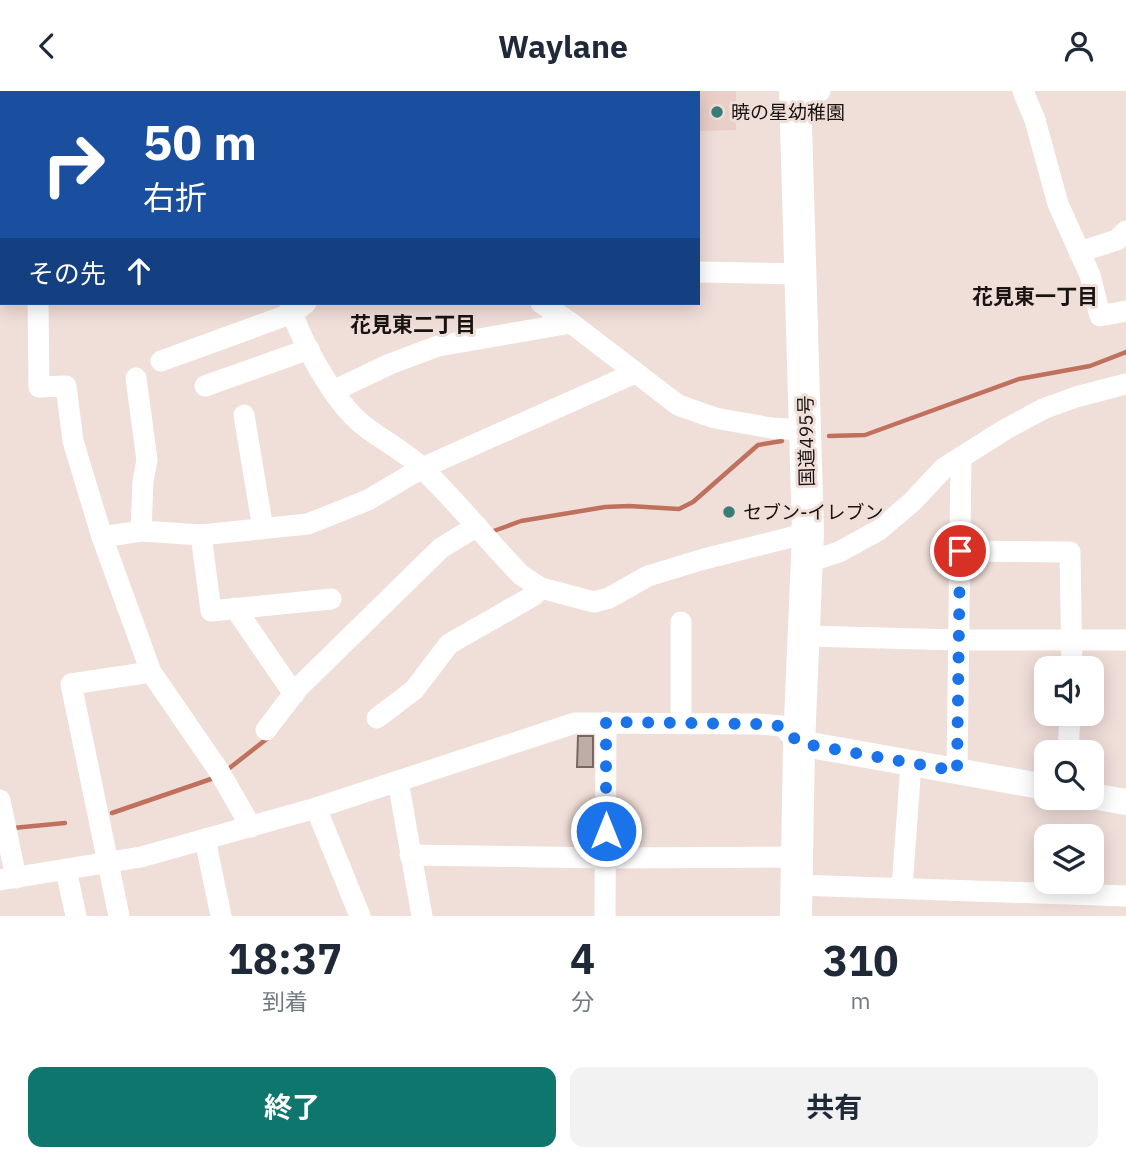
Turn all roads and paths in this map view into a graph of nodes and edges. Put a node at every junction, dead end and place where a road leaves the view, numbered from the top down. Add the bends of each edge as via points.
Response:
1 (1023, 91) edge
2 (804, 93) edge
3 (1126, 231) edge
4 (1079, 252) junction
5 (700, 272) edge
6 (800, 274) junction
7 (38, 305) edge
8 (544, 305) edge
9 (296, 306) edge
10 (1126, 311) edge
11 (571, 323) junction
12 (309, 349) junction
13 (161, 361) dead end
14 (635, 373) junction
15 (136, 378) dead end
16 (1126, 384) edge
17 (205, 386) dead end
18 (333, 391) junction
19 (244, 415) dead end
20 (807, 430) junction
21 (961, 457) junction
22 (422, 468) junction
23 (477, 526) junction
24 (263, 529) junction
25 (141, 531) junction
26 (201, 535) junction
27 (102, 537) junction
28 (808, 548) junction
29 (960, 551) junction
30 (541, 588) junction
31 (331, 599) dead end
32 (235, 608) junction
33 (681, 622) dead end
34 (805, 636) junction
35 (1073, 640) junction
36 (959, 641) junction
37 (1126, 641) edge
38 (1072, 656) edge
39 (151, 672) junction
40 (294, 694) junction
41 (377, 718) dead end
42 (606, 722) junction
43 (681, 723) junction
44 (266, 730) dead end
45 (799, 743) junction
46 (911, 764) junction
47 (957, 771) junction
48 (398, 781) junction
49 (1034, 785) edge
50 (1104, 798) edge
51 (0, 800) edge
52 (1126, 802) edge
53 (316, 808) junction
54 (251, 827) junction
55 (205, 839) junction
56 (410, 855) junction
57 (606, 858) junction
58 (108, 863) junction
59 (66, 870) junction
60 (8, 879) edge
61 (796, 886) edge
62 (902, 888) junction
63 (1126, 896) edge
64 (76, 916) edge
65 (119, 916) edge
66 (220, 916) edge
67 (360, 916) edge
68 (422, 916) edge
69 (605, 916) edge

1 - 4 street via 1058,204
2 - 6 highway, 国道495号
3 - 4 street via 1117,240
4 - 10 street via 1100,316
5 - 6 street
6 - 20 highway, 国道495号
7 - 27 street via 39,387 66,386 73,441
8 - 11 street
9 - 12 street
9 - 13 street
11 - 14 street
11 - 18 street via 438,346
12 - 17 street
12 - 18 street
14 - 20 street via 695,412 771,428
14 - 22 street
15 - 25 street via 147,460
16 - 21 street via 1043,409
18 - 22 street via 362,425
19 - 24 street
20 - 28 highway, 国道495号
21 - 28 street via 879,530 839,552
21 - 29 street
22 - 23 street
22 - 24 street via 337,514 308,524
23 - 30 street via 521,575
23 - 40 street via 441,548
24 - 26 street
25 - 26 street
25 - 27 street
26 - 32 street via 212,611
27 - 39 street
28 - 30 street via 716,555 648,576 594,602
28 - 34 highway, 国道495号
29 - 35 street via 1070,552
29 - 36 street
30 - 41 street via 449,644 414,689
31 - 32 street
32 - 40 street
33 - 43 street
34 - 36 street
34 - 45 highway, 国道495号
35 - 36 street
35 - 37 street
35 - 38 street
36 - 47 street
39 - 54 street
39 - 58 street via 71,684
40 - 44 street
42 - 43 street
42 - 48 street via 575,723
42 - 57 street
43 - 45 street via 782,726
45 - 46 main road
45 - 61 highway, 国道495号
46 - 47 main road
46 - 62 street
47 - 49 main road
48 - 53 street
48 - 56 street
50 - 52 main road
51 - 60 street
53 - 54 street
53 - 67 street
54 - 55 street
55 - 58 street
55 - 66 street
56 - 57 street
56 - 68 street
57 - 61 street
57 - 69 street
58 - 59 street
58 - 65 street
59 - 60 street
59 - 64 street
61 - 62 street
62 - 63 street

